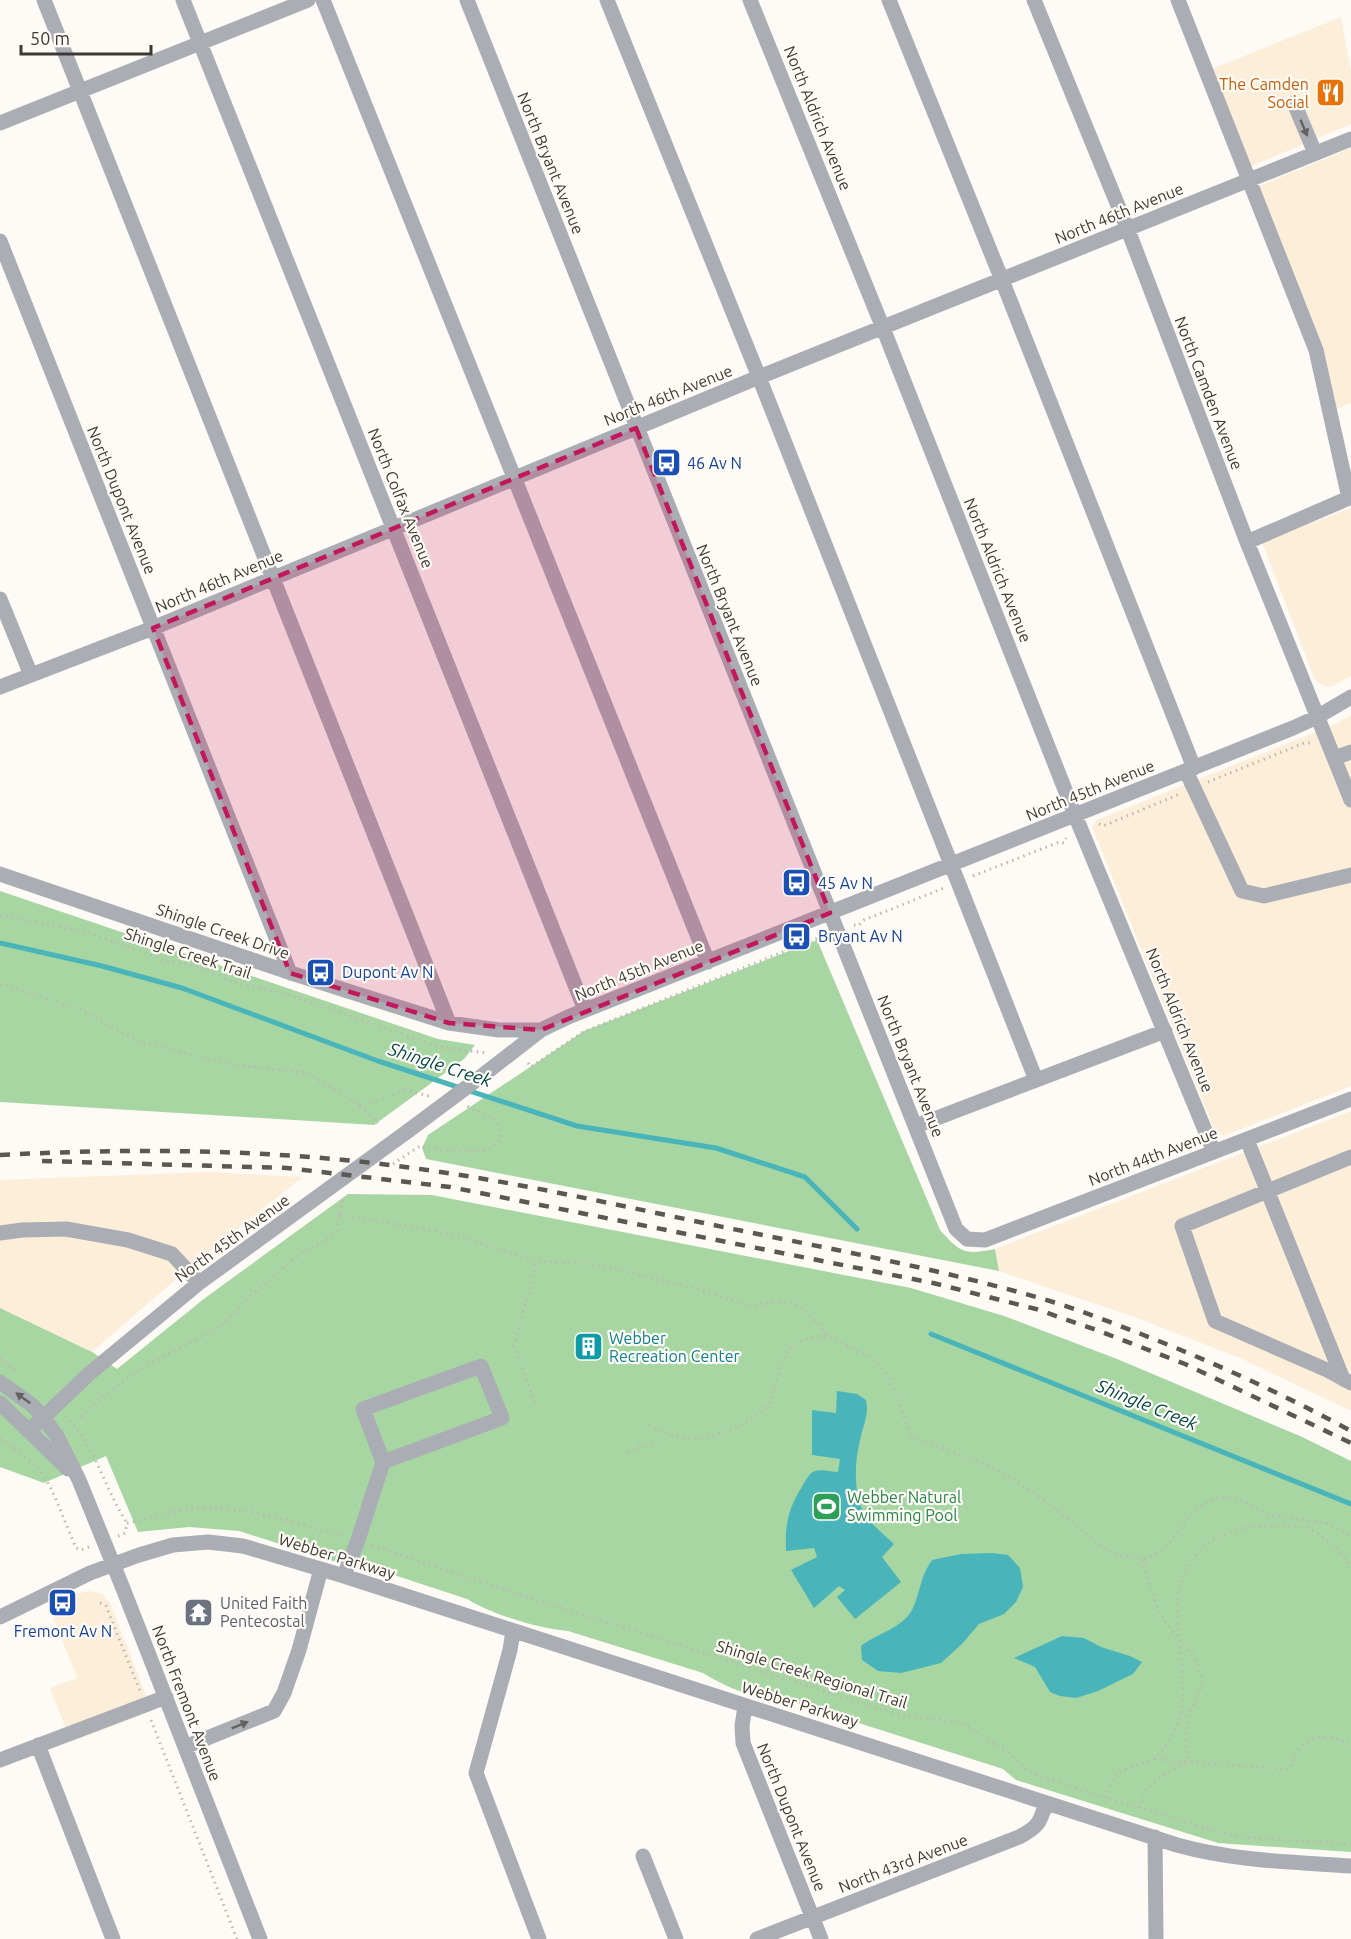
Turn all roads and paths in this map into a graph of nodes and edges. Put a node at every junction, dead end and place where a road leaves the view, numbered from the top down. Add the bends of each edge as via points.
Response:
1 (44, 0) edge
2 (183, 0) edge
3 (308, 0) edge
4 (323, 0) edge
5 (467, 0) edge
6 (608, 0) edge
7 (750, 0) edge
8 (889, 0) edge
9 (1034, 0) edge
10 (1179, 0) edge
11 (199, 44) junction
12 (80, 91) junction
13 (1294, 103) dead end
14 (0, 123) edge
15 (1351, 139) edge
16 (1315, 153) junction
17 (1250, 179) junction
18 (1128, 230) junction
19 (0, 241) edge
20 (1002, 280) junction
21 (883, 328) junction
22 (759, 377) junction
23 (636, 428) junction
24 (515, 478) junction
25 (394, 529) junction
26 (1247, 542) junction
27 (273, 578) junction
28 (0, 599) edge
29 (153, 628) junction
30 (31, 675) junction
31 (0, 687) edge
32 (1351, 697) edge
33 (1317, 717) junction
34 (1351, 752) edge
35 (1334, 758) junction
36 (1190, 769) junction
37 (1351, 800) edge
38 (1075, 815) junction
39 (951, 864) junction
40 (0, 874) edge
41 (1351, 875) edge
42 (830, 913) junction
43 (0, 915) edge
44 (821, 936) dead end
45 (708, 962) junction
46 (290, 973) junction
47 (0, 985) edge
48 (585, 1010) junction
49 (449, 1023) junction
50 (541, 1030) junction
51 (1165, 1031) junction
52 (506, 1057) junction
53 (528, 1063) dead end
54 (1036, 1080) junction
55 (439, 1099) dead end
56 (1351, 1099) edge
57 (462, 1105) dead end
58 (360, 1106) junction
59 (378, 1124) dead end
60 (916, 1126) junction
61 (1247, 1140) junction
62 (1214, 1152) junction
63 (1351, 1157) edge
64 (391, 1166) dead end
65 (1269, 1191) junction
66 (343, 1199) dead end
67 (340, 1215) junction
68 (0, 1233) edge
69 (967, 1239) joint
70 (537, 1261) junction
71 (199, 1283) junction
72 (830, 1337) junction
73 (1347, 1381) edge
74 (0, 1382) edge
75 (0, 1403) edge
76 (535, 1403) dead end
77 (44, 1417) junction
78 (67, 1417) dead end
79 (81, 1417) dead end
80 (650, 1426) dead end
81 (30, 1430) junction
82 (0, 1438) edge
83 (657, 1441) dead end
84 (628, 1452) dead end
85 (383, 1462) junction
86 (79, 1480) junction
87 (1304, 1520) junction
88 (127, 1523) junction
89 (1302, 1527) junction
90 (125, 1533) dead end
91 (348, 1538) dead end
92 (1351, 1539) edge
93 (369, 1544) dead end
94 (81, 1550) dead end
95 (1142, 1558) junction
96 (113, 1564) junction
97 (1351, 1566) edge
98 (321, 1569) junction
99 (344, 1576) junction
100 (100, 1604) dead end
101 (0, 1617) edge
102 (513, 1631) junction
103 (1179, 1641) junction
104 (166, 1697) junction
105 (145, 1704) junction
106 (745, 1706) junction
107 (38, 1745) junction
108 (185, 1747) junction
109 (1351, 1747) edge
110 (1155, 1759) junction
111 (0, 1760) edge
112 (1187, 1762) junction
113 (1106, 1798) junction
114 (1046, 1803) junction
115 (1140, 1808) junction
116 (1155, 1837) junction
117 (1351, 1844) edge
118 (643, 1856) dead end
119 (1351, 1866) edge
120 (812, 1918) junction
121 (113, 1939) edge
122 (237, 1939) edge
123 (260, 1939) edge
124 (539, 1939) edge
125 (676, 1939) edge
126 (757, 1939) edge
127 (821, 1939) edge
128 (1156, 1939) edge

1 - 12 street
2 - 11 street, North Colfax Avenue
3 - 11 street
4 - 24 street
5 - 23 street, North Bryant Avenue
6 - 22 street
7 - 21 street, North Aldrich Avenue
8 - 20 street
9 - 18 street, North Camden Avenue
10 - 17 street
11 - 12 street
11 - 25 street, North Colfax Avenue
12 - 14 street
12 - 27 street
13 -> 16 street
15 - 16 street, North 46th Avenue
16 - 17 street, North 46th Avenue
17 - 18 street, North 46th Avenue
17 - 26 street via 1316,350 1349,498
18 - 20 street, North 46th Avenue
18 - 26 street, North Camden Avenue
19 - 29 street, North Dupont Avenue
20 - 21 street, North 46th Avenue
20 - 36 street
21 - 22 street, North 46th Avenue
21 - 38 street, North Aldrich Avenue
22 - 23 street, North 46th Avenue
22 - 39 street
23 - 24 street, North 46th Avenue
23 - 42 street, North Bryant Avenue
24 - 25 street, North 46th Avenue
24 - 45 street
25 - 27 street, North 46th Avenue
25 - 48 street, North Colfax Avenue
26 - 33 street, North Camden Avenue
27 - 29 street, North 46th Avenue
27 - 49 street
28 - 30 street
29 - 30 street, North 46th Avenue
29 - 46 street, North Dupont Avenue
30 - 31 street, North 46th Avenue
32 - 33 street, North 45th Avenue
33 - 35 street, North Camden Avenue
33 - 36 street, North 45th Avenue
34 - 35 street
35 - 37 street, North Camden Avenue
36 - 38 street, North 45th Avenue
36 - 41 street via 1242,891 1264,896
38 - 39 street, North 45th Avenue
38 - 51 street, North Aldrich Avenue
39 - 42 street, North 45th Avenue
39 - 54 street
40 - 46 street, Shingle Creek Drive
42 - 45 street, North 45th Avenue
42 - 60 street, North Bryant Avenue
43 - 52 path, Shingle Creek Trail via 88,932 165,961 196,966 235,983 285,993 439,1047
44 - 53 path via 575,1035 531,1067
45 - 48 street, North 45th Avenue
46 - 49 street, Shingle Creek Drive
47 - 58 path via 81,1010 138,1041 234,1065 308,1073
48 - 50 street, North 45th Avenue
49 - 50 street, Shingle Creek Drive via 500,1030
50 - 52 street, North 45th Avenue
51 - 54 street
51 - 62 street, North Aldrich Avenue
52 - 71 street, North 45th Avenue, bridge
54 - 60 street
55 - 58 path via 405,1090
56 - 61 street, North 44th Avenue
57 - 64 path via 498,1121 501,1138 480,1151 420,1146
58 - 59 path
60 - 69 street, North Bryant Avenue via 956,1228
61 - 62 street, North 44th Avenue
61 - 65 street
62 - 69 street, North 44th Avenue via 985,1240
63 - 65 street
65 - 73 street
65 - 73 street via 1182,1226 1215,1321
66 - 67 path
67 - 70 path via 443,1232
67 - 79 path via 336,1230 320,1244 303,1251 222,1325 146,1366
68 - 71 street via 66,1229 128,1240 172,1254
70 - 72 path via 592,1264 751,1306 794,1303
70 - 76 path via 514,1346
71 - 77 street, North 45th Avenue via 90,1373
72 - 80 path via 808,1337 789,1350 771,1401 755,1418 701,1438 687,1438
72 - 95 path via 872,1358 884,1371 914,1437 1004,1473 1108,1551
77 -> 74 street, North Fremont Avenue
75 - 81 street
77 - 81 street, North 45th Avenue
77 - 86 street, North Fremont Avenue
78 - 88 path via 93,1452
81 - 86 street
82 - 94 path via 38,1467 76,1548
83 - 84 path
85 - 85 street via 363,1409 481,1366 502,1418
85 - 99 street
86 - 96 street, North Fremont Avenue
87 - 89 path
87 - 92 path via 1342,1529
87 - 95 path via 1272,1516 1236,1498 1217,1498 1186,1518 1173,1540
88 - 90 path
88 - 91 path via 182,1510 250,1511
89 - 97 path via 1324,1539
89 - 103 path via 1241,1529 1224,1534 1201,1549 1178,1591
93 - 113 path, Shingle Creek Regional Trail via 906,1717 969,1726 1027,1771
95 - 103 path via 1154,1599
96 - 98 street, Webber Parkway via 173,1545 208,1542 243,1546
96 - 101 street
96 - 104 street, North Fremont Avenue
98 - 99 street, Webber Parkway
108 -> 98 street via 274,1711 299,1650
99 - 102 street, Webber Parkway
100 - 105 path via 106,1606
102 - 106 street, Webber Parkway
102 - 124 street via 476,1773
103 - 110 path via 1182,1714
103 - 112 path via 1198,1663 1201,1676 1201,1690 1188,1717
104 - 105 street
104 - 108 street, North Fremont Avenue
105 - 107 street
105 - 122 path
106 - 114 street, Webber Parkway
106 - 120 street, North Dupont Avenue via 743,1743
107 - 111 street
107 - 121 street
108 - 123 street, North Fremont Avenue
109 - 112 path via 1331,1737 1317,1738 1304,1744 1290,1768 1283,1769
110 - 112 path
110 - 113 path via 1121,1770 1112,1780
112 - 115 path via 1146,1790
113 - 115 path, Shingle Creek Regional Trail
114 - 116 street, Webber Parkway
114 - 120 street, North 43rd Avenue via 1034,1830
115 - 117 path, Shingle Creek Regional Trail via 1243,1837
116 - 119 street, Webber Parkway via 1211,1854
116 - 128 street
118 - 125 street
120 - 126 street, North 43rd Avenue
120 - 127 street, North Dupont Avenue

